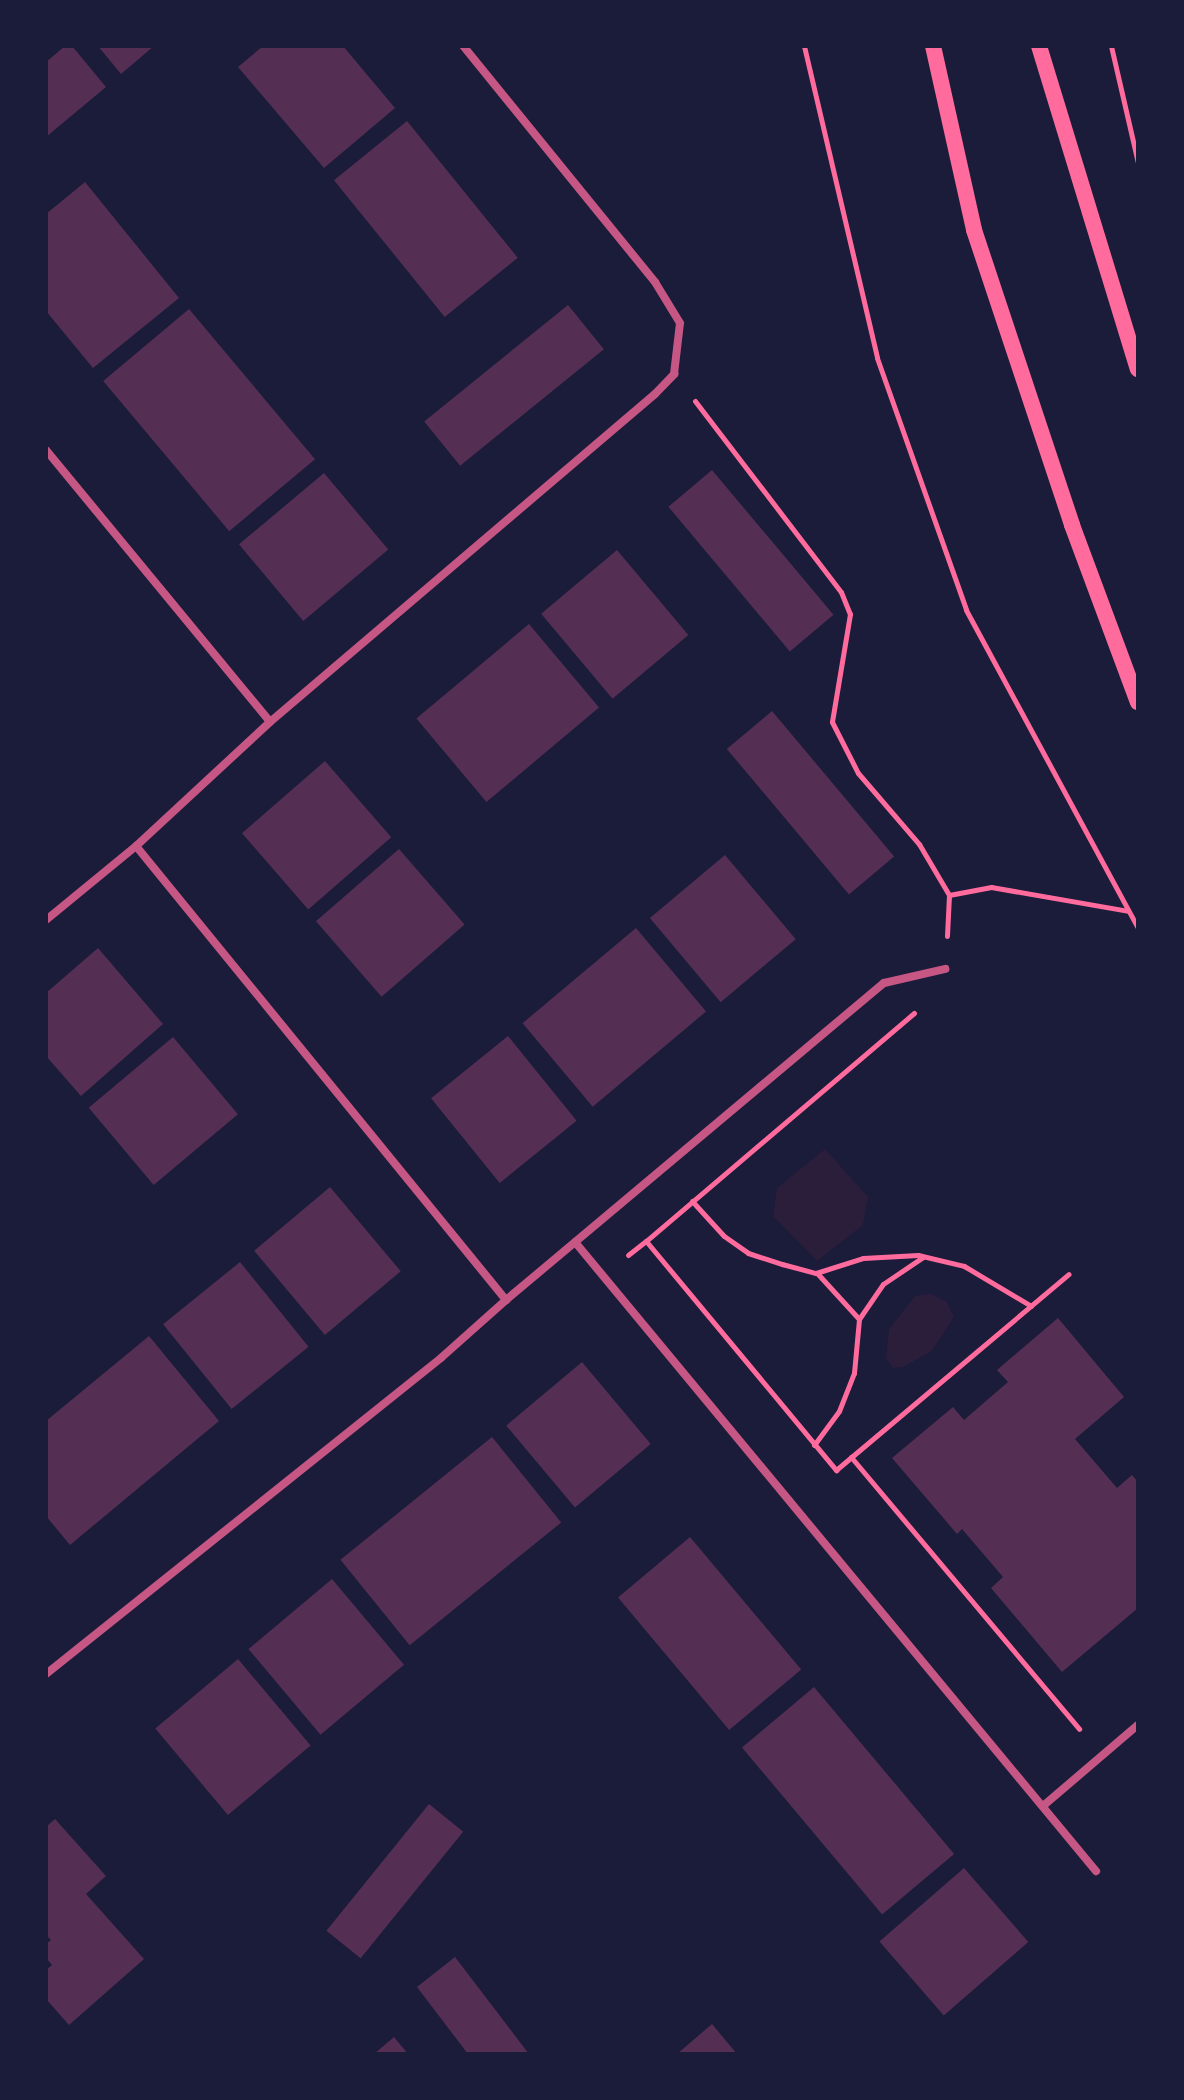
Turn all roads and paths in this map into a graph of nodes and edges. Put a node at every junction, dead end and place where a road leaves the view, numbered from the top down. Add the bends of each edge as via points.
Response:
1 (463, 46) edge
2 (804, 46) edge
3 (933, 46) edge
4 (1039, 46) edge
5 (1111, 46) edge
6 (1138, 163) edge
7 (1138, 369) edge
8 (674, 374) junction
9 (46, 450) edge
10 (1138, 702) edge
11 (270, 722) junction
12 (136, 846) junction
13 (949, 895) junction
14 (1128, 911) junction
15 (46, 920) edge
16 (1138, 928) edge
17 (945, 969) joint
18 (892, 980) junction
19 (692, 1201) junction
20 (575, 1242) junction
21 (924, 1256) junction
22 (816, 1273) junction
23 (1069, 1274) dead end
24 (506, 1300) junction
25 (1031, 1306) junction
26 (859, 1319) junction
27 (814, 1445) junction
28 (851, 1457) junction
29 (46, 1674) edge
30 (1138, 1725) edge
31 (1101, 1756) junction
32 (1043, 1806) junction
33 (1096, 1871) dead end

1 - 8 street via 655,282 680,323
2 - 14 path via 877,358 966,610
3 - 10 main road via 974,230 1072,525
4 - 7 main road
5 - 6 path
8 - 11 street
8 - 13 path via 841,592 850,614 832,722 858,773 919,844
9 - 11 street
11 - 12 street
12 - 15 street
12 - 24 street
13 - 14 path via 991,887
13 - 17 path
14 - 16 path
17 - 18 street
18 - 19 path via 915,1013
18 - 20 street
19 - 22 path via 748,1253
19 - 27 path via 646,1241
20 - 24 street
20 - 32 street
21 - 22 path via 863,1258
21 - 25 path via 964,1266
21 - 26 path via 883,1284
22 - 26 path
23 - 25 path
24 - 29 street
25 - 28 path
26 - 27 path via 854,1373 839,1411
27 - 28 path via 836,1470
28 - 31 path
30 - 31 street
31 - 32 street
32 - 33 street

